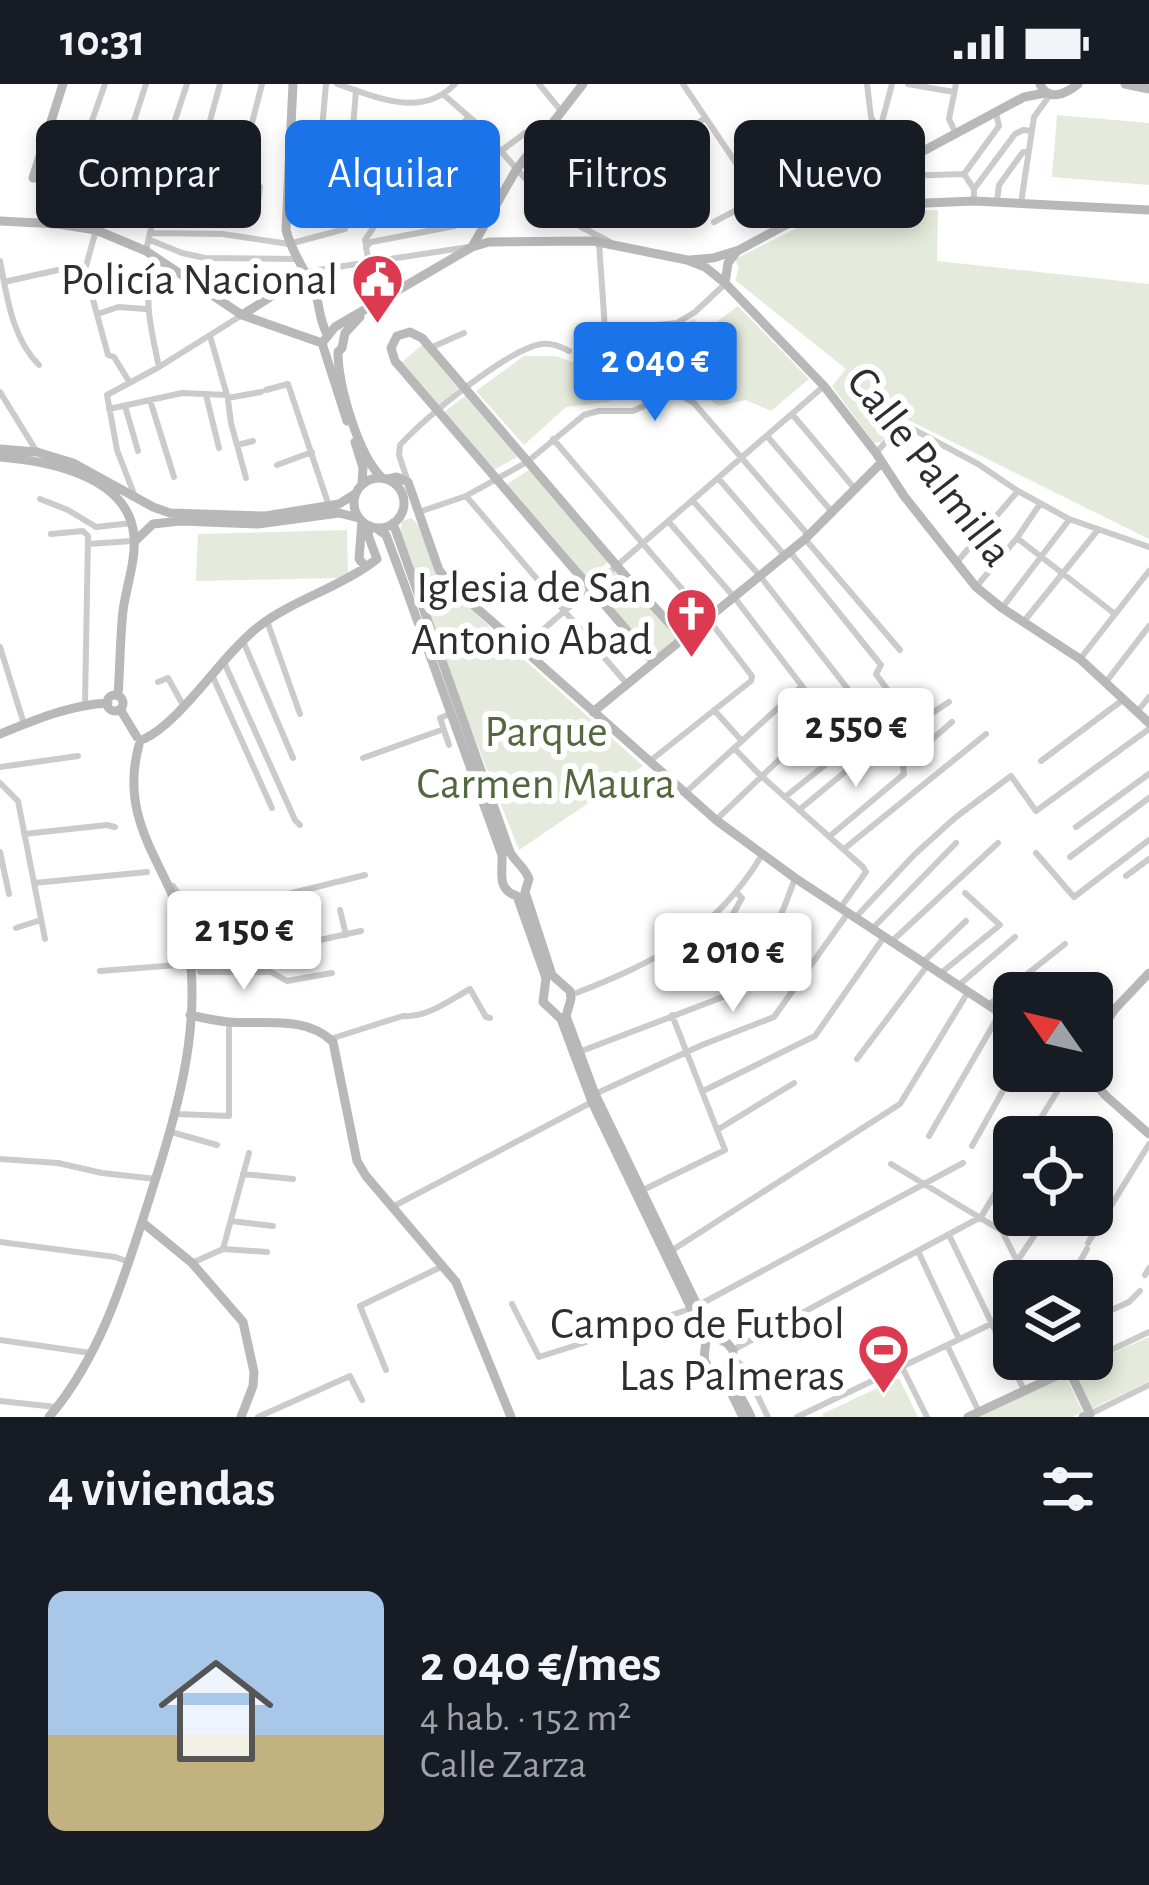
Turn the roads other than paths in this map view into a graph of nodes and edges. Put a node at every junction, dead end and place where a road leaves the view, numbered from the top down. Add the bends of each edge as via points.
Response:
1 (63, 84) edge
2 (105, 84) edge
3 (146, 84) edge
4 (187, 84) edge
5 (220, 84) edge
6 (262, 84) edge
7 (292, 84) edge
8 (326, 84) edge
9 (337, 84) edge
10 (455, 84) edge
11 (538, 84) edge
12 (583, 84) edge
13 (682, 84) edge
14 (867, 84) edge
15 (892, 84) edge
16 (908, 84) edge
17 (1125, 84) edge
18 (1080, 85) edge
19 (955, 88) edge
20 (1043, 89) edge
21 (1149, 89) edge
22 (356, 90) junction
23 (444, 95) junction
24 (562, 112) junction
25 (996, 113) junction
26 (468, 117) junction
27 (705, 117) junction
28 (52, 120) edge
29 (92, 120) edge
30 (134, 120) edge
31 (176, 120) edge
32 (210, 120) edge
33 (253, 120) edge
34 (323, 120) edge
35 (354, 120) edge
36 (556, 120) edge
37 (701, 120) edge
38 (873, 120) edge
39 (883, 120) edge
40 (1032, 131) junction
41 (524, 134) edge
42 (956, 134) junction
43 (501, 151) junction
44 (925, 151) edge
45 (1029, 152) junction
46 (524, 160) edge
47 (734, 160) edge
48 (516, 170) junction
49 (964, 174) junction
50 (925, 175) edge
51 (974, 195) junction
52 (925, 200) edge
53 (997, 202) junction
54 (1022, 202) junction
55 (1149, 210) edge
56 (734, 211) edge
57 (0, 221) edge
58 (714, 222) dead end
59 (152, 228) edge
60 (345, 228) edge
61 (373, 228) edge
62 (781, 228) edge
63 (96, 230) junction
64 (479, 232) junction
65 (489, 242) junction
66 (599, 242) junction
67 (290, 244) junction
68 (612, 244) junction
69 (150, 245) junction
70 (472, 247) junction
71 (366, 248) junction
72 (296, 260) junction
73 (0, 261) edge
74 (369, 263) junction
75 (719, 269) junction
76 (85, 270) junction
77 (303, 272) junction
78 (2, 278) edge
79 (383, 299) junction
80 (146, 309) junction
81 (98, 314) junction
82 (242, 315) junction
83 (605, 329) junction
84 (586, 332) dead end
85 (464, 334) dead end
86 (210, 336) junction
87 (343, 339) junction
88 (327, 340) junction
89 (430, 348) junction
90 (569, 351) dead end
91 (338, 352) junction
92 (39, 364) dead end
93 (159, 367) junction
94 (130, 382) junction
95 (824, 386) junction
96 (467, 389) junction
97 (0, 392) edge
98 (206, 395) junction
99 (228, 397) junction
100 (150, 400) junction
101 (125, 406) junction
102 (109, 409) junction
103 (437, 411) junction
104 (0, 413) edge
105 (14, 413) junction
106 (791, 414) junction
107 (766, 436) junction
108 (553, 439) junction
109 (253, 441) dead end
110 (237, 445) junction
111 (219, 448) dead end
112 (138, 451) dead end
113 (37, 452) junction
114 (312, 452) junction
115 (0, 453) edge
116 (742, 457) junction
117 (879, 458) junction
118 (527, 462) junction
119 (277, 465) dead end
120 (174, 477) dead end
121 (247, 478) dead end
122 (718, 478) junction
123 (394, 479) junction
124 (496, 480) junction
125 (362, 483) junction
126 (855, 489) junction
127 (1018, 491) junction
128 (355, 494) junction
129 (466, 496) junction
130 (40, 499) dead end
131 (692, 500) junction
132 (144, 502) junction
133 (1040, 504) junction
134 (329, 506) junction
135 (832, 512) junction
136 (407, 514) junction
137 (1070, 519) junction
138 (131, 520) junction
139 (668, 521) junction
140 (367, 523) junction
141 (149, 526) junction
142 (1097, 530) junction
143 (51, 534) dead end
144 (983, 534) junction
145 (807, 537) junction
146 (1017, 538) junction
147 (135, 541) junction
148 (642, 543) junction
149 (88, 544) junction
150 (1149, 547) edge
151 (1005, 553) junction
152 (787, 554) junction
153 (1040, 556) junction
154 (956, 563) junction
155 (617, 565) junction
156 (1149, 571) edge
157 (1063, 574) junction
158 (760, 576) junction
159 (976, 586) junction
160 (590, 588) junction
161 (734, 597) junction
162 (1002, 608) junction
163 (565, 610) junction
164 (1115, 614) junction
165 (708, 618) junction
166 (1025, 620) junction
167 (267, 621) junction
168 (1149, 626) edge
169 (683, 638) junction
170 (243, 640) junction
171 (0, 647) edge
172 (521, 648) junction
173 (900, 650) dead end
174 (1079, 659) junction
175 (224, 660) junction
176 (654, 662) junction
177 (211, 674) junction
178 (158, 682) dead end
179 (1106, 682) junction
180 (627, 684) junction
181 (802, 686) junction
182 (850, 693) junction
183 (1149, 697) edge
184 (113, 699) junction
185 (812, 699) dead end
186 (894, 699) dead end
187 (1124, 699) junction
188 (949, 702) dead end
189 (86, 704) junction
190 (183, 706) junction
191 (714, 710) junction
192 (593, 712) junction
193 (1138, 712) junction
194 (300, 714) dead end
195 (451, 714) junction
196 (952, 722) dead end
197 (24, 724) junction
198 (876, 724) junction
199 (1149, 726) edge
200 (444, 729) junction
201 (0, 734) edge
202 (986, 734) dead end
203 (886, 738) junction
204 (140, 740) junction
205 (742, 741) junction
206 (449, 745) dead end
207 (734, 748) junction
208 (78, 756) dead end
209 (293, 758) dead end
210 (362, 758) dead end
211 (1041, 760) dead end
212 (650, 761) junction
213 (0, 767) edge
214 (1149, 774) edge
215 (761, 776) junction
216 (0, 783) edge
217 (684, 794) junction
218 (785, 797) junction
219 (1149, 798) edge
220 (272, 808) dead end
221 (799, 810) junction
222 (716, 820) junction
223 (300, 825) dead end
224 (116, 827) dead end
225 (1076, 827) dead end
226 (24, 833) junction
227 (830, 836) junction
228 (1149, 840) edge
229 (956, 843) dead end
230 (998, 843) dead end
231 (844, 849) junction
232 (0, 852) edge
233 (1036, 853) dead end
234 (763, 855) junction
235 (1070, 856) dead end
236 (1149, 859) edge
237 (514, 860) junction
238 (503, 865) junction
239 (147, 872) dead end
240 (365, 875) dead end
241 (1126, 876) dead end
242 (795, 878) junction
243 (34, 883) junction
244 (166, 885) junction
245 (736, 892) junction
246 (9, 893) dead end
247 (965, 893) dead end
248 (521, 894) junction
249 (340, 910) dead end
250 (848, 913) junction
251 (41, 920) junction
252 (966, 922) dead end
253 (16, 928) dead end
254 (872, 928) junction
255 (361, 932) dead end
256 (346, 935) junction
257 (1015, 937) dead end
258 (45, 938) dead end
259 (888, 939) junction
260 (1065, 944) dead end
261 (192, 956) junction
262 (925, 963) junction
263 (100, 971) dead end
264 (332, 974) dead end
265 (940, 974) junction
266 (1149, 974) edge
267 (559, 982) junction
268 (741, 982) junction
269 (545, 988) junction
270 (963, 988) junction
271 (569, 1001) junction
272 (988, 1005) junction
273 (993, 1008) edge
274 (553, 1011) junction
275 (1113, 1012) edge
276 (190, 1015) junction
277 (672, 1015) junction
278 (490, 1018) dead end
279 (229, 1022) junction
280 (993, 1025) edge
281 (330, 1039) junction
282 (579, 1052) junction
283 (687, 1052) junction
284 (856, 1058) dead end
285 (794, 1083) dead end
286 (703, 1091) junction
287 (1003, 1092) edge
288 (1102, 1092) edge
289 (593, 1098) junction
290 (176, 1114) junction
291 (717, 1130) junction
292 (171, 1132) junction
293 (1149, 1134) edge
294 (929, 1136) dead end
295 (1149, 1144) edge
296 (217, 1145) dead end
297 (972, 1146) dead end
298 (248, 1153) dead end
299 (0, 1159) edge
300 (962, 1163) dead end
301 (891, 1164) dead end
302 (243, 1174) junction
303 (292, 1178) dead end
304 (156, 1180) junction
305 (926, 1184) junction
306 (640, 1191) junction
307 (993, 1196) edge
308 (394, 1206) junction
309 (980, 1217) junction
310 (232, 1221) junction
311 (142, 1222) junction
312 (273, 1226) dead end
313 (949, 1234) junction
314 (0, 1242) edge
315 (223, 1249) junction
316 (918, 1251) junction
317 (267, 1252) dead end
318 (671, 1252) junction
319 (1016, 1260) edge
320 (1080, 1260) edge
321 (129, 1262) junction
322 (191, 1262) junction
323 (443, 1266) junction
324 (1140, 1291) dead end
325 (512, 1304) dead end
326 (694, 1307) junction
327 (1113, 1309) edge
328 (993, 1323) joint
329 (1149, 1332) edge
330 (0, 1340) edge
331 (959, 1340) junction
332 (711, 1344) junction
333 (947, 1345) junction
334 (1113, 1346) edge
335 (91, 1353) junction
336 (733, 1357) junction
337 (902, 1366) junction
338 (386, 1370) dead end
339 (717, 1371) junction
340 (1019, 1380) edge
341 (1041, 1380) edge
342 (1072, 1380) edge
343 (1149, 1385) edge
344 (1024, 1390) junction
345 (362, 1400) dead end
346 (0, 1401) edge
347 (54, 1412) edge
348 (815, 1413) edge
349 (973, 1414) edge
350 (1088, 1416) edge
351 (241, 1417) edge
352 (258, 1417) edge
353 (511, 1417) edge
354 (747, 1417) edge
355 (768, 1417) edge
356 (797, 1417) edge
357 (927, 1417) edge

1 - 28 street
2 - 29 street
3 - 30 street
4 - 31 street
5 - 32 street
6 - 33 street
7 - 67 street
8 - 34 street
9 - 22 street
10 - 23 street
11 - 24 street
12 - 24 street
13 - 27 street
14 - 38 street
15 - 39 street
16 - 19 street
17 - 21 street
18 - 20 street
19 - 42 street via 949,119
20 - 25 street
20 - 40 street
22 - 23 street via 414,105
22 - 35 street
23 - 26 street
24 - 36 street
25 - 42 street
25 - 49 street via 999,126
26 - 43 street
26 - 71 street via 456,134 484,177 455,226
27 - 37 street
27 - 47 street
40 - 45 street
40 - 51 street via 1016,134
41 - 43 street
42 - 44 street
43 - 48 street
45 - 53 street via 999,185
45 - 54 street
46 - 48 street
48 - 64 street
48 - 68 street via 547,203
49 - 50 street
49 - 51 street
51 - 52 street
51 - 53 street
53 - 54 street
54 - 55 street
56 - 58 street
57 - 63 street
59 - 69 street
60 - 67 street
61 - 71 street
62 - 75 street
63 - 69 street
63 - 76 street
64 - 65 street
64 - 70 street
65 - 66 street, Calle Palmilla
65 - 70 street, Calle Palmilla
66 - 68 street, Calle Palmilla
66 - 83 street
67 - 69 street via 222,234
67 - 72 street
68 - 75 street, Calle Palmilla
69 - 72 street via 205,257
69 - 80 street
69 - 82 street
70 - 74 street
70 - 79 street, Calle Palmilla
71 - 74 street
72 - 77 street
73 - 78 street
74 - 77 street
75 - 83 street via 695,312 677,322
75 - 95 street, Calle Palmilla
76 - 78 street
76 - 81 street
77 - 82 street
77 - 88 street
78 - 92 street via 26,352
79 - 87 street
79 - 88 street
80 - 81 street
80 - 93 street
81 - 94 street via 108,356
82 - 86 street
82 - 88 street
83 - 84 street
85 - 89 street
86 - 93 street
86 - 99 street
87 - 88 street
87 - 91 street
88 - 91 street via 330,353
88 - 125 street
89 - 96 street
89 - 103 street via 406,332 391,351
90 - 96 street via 550,344 520,351
91 - 123 street via 368,462
93 - 94 street
94 - 102 street via 107,395
95 - 106 street
95 - 117 street, Calle Palmilla
96 - 103 street
96 - 118 street
97 - 105 street
98 - 99 street
98 - 100 street
98 - 111 street
99 - 110 street
99 - 114 street via 288,384
100 - 101 street
100 - 120 street
101 - 102 street
101 - 112 street
102 - 132 street via 124,472
103 - 123 street via 400,446 403,465
103 - 124 street
104 - 105 street
105 - 113 street
106 - 107 street
106 - 126 street
107 - 116 street
107 - 135 street
108 - 116 street via 584,415 633,411 670,394 689,399
108 - 118 street
108 - 148 street
109 - 110 street
110 - 121 street
113 - 115 street
113 - 132 street
114 - 119 street
114 - 134 street
115 - 138 street via 80,475 111,493
116 - 122 street
116 - 145 street
117 - 126 street
117 - 127 street via 903,425
117 - 154 street, Calle Palmilla
118 - 124 street
118 - 155 street
122 - 131 street
122 - 152 street
123 - 125 street
123 - 136 street
123 - 136 street
124 - 129 street
124 - 160 street
125 - 128 street
126 - 135 street
127 - 133 street
127 - 144 street
128 - 134 street
128 - 140 street
129 - 136 street
129 - 163 street
130 - 138 street via 96,527
131 - 139 street
131 - 158 street
132 - 134 street via 170,513 250,516
132 - 138 street
132 - 141 street via 156,516
133 - 137 street
133 - 146 street
135 - 145 street
136 - 140 street
136 - 172 street via 439,570
136 - 237 street via 394,532
137 - 142 street
137 - 153 street
138 - 141 street
138 - 147 street
139 - 148 street
139 - 161 street
140 - 141 street via 339,513
140 - 167 street via 359,559 366,567
140 - 195 street via 386,536
141 - 147 street
142 - 150 street
142 - 157 street
143 - 149 street via 83,531
144 - 151 street
144 - 154 street
145 - 152 street
145 - 173 street
146 - 151 street
146 - 153 street
147 - 149 street
147 - 184 street
148 - 155 street
148 - 165 street
149 - 189 street
151 - 159 street
152 - 158 street
152 - 186 street via 881,664 876,674
153 - 157 street
153 - 162 street
154 - 159 street, Calle Palmilla
155 - 160 street
155 - 169 street
156 - 164 street
157 - 164 street
157 - 166 street
158 - 161 street
158 - 182 street
159 - 162 street, Calle Palmilla
160 - 163 street
160 - 176 street
161 - 165 street
161 - 181 street
162 - 166 street, Calle Palmilla
163 - 172 street
163 - 180 street
164 - 174 street
165 - 169 street
165 - 191 street via 752,676
166 - 174 street, Calle Palmilla
167 - 170 street
167 - 194 street
168 - 179 street
169 - 176 street
170 - 175 street
170 - 209 street
171 - 197 street
172 - 192 street
174 - 179 street, Calle Palmilla
175 - 177 street
175 - 223 street
176 - 180 street
177 - 190 street
177 - 220 street
178 - 190 street via 168,678
179 - 187 street, Calle Palmilla
180 - 192 street
181 - 185 street
181 - 205 street
182 - 198 street
182 - 215 street
183 - 193 street
184 - 189 street
184 - 204 street via 123,702 120,710
187 - 193 street, Calle Palmilla
187 - 211 street
188 - 203 street
189 - 197 street
190 - 204 street
191 - 205 street
191 - 212 street
192 - 212 street
193 - 199 street, Calle Palmilla
195 - 200 street via 440,718
195 - 238 street
196 - 227 street
197 - 201 street
198 - 203 street
198 - 218 street
199 - 250 street via 1036,811 1011,776
200 - 206 street
200 - 210 street
202 - 231 street
203 - 221 street
204 - 244 street via 137,812
205 - 207 street
207 - 215 street
207 - 217 street
208 - 213 street
212 - 217 street
214 - 225 street
215 - 218 street
215 - 222 street
216 - 226 street via 18,801
217 - 222 street
218 - 221 street
219 - 235 street
221 - 227 street
222 - 234 street
224 - 226 street
226 - 243 street
227 - 231 street
228 - 233 street via 1073,897
229 - 254 street
230 - 259 street
231 - 250 street via 866,872
232 - 246 street
234 - 242 street
234 - 245 street
236 - 241 street
237 - 238 street
237 - 248 street via 530,879
238 - 248 street via 505,888
239 - 243 street
240 - 244 street via 195,917
242 - 250 street
242 - 268 street via 770,940
243 - 251 street
244 - 261 street
245 - 268 street via 742,898 716,944
245 - 271 street via 670,951
247 - 265 street via 1000,926
248 - 267 street
248 - 269 street
249 - 256 street
250 - 254 street
250 - 283 street via 774,1017
251 - 253 street
251 - 258 street
252 - 262 street
254 - 259 street
255 - 256 street
256 - 261 street
257 - 270 street
259 - 262 street
259 - 286 street via 815,1036
260 - 272 street
261 - 263 street
261 - 264 street via 200,972 271,972 287,981
261 - 276 street
262 - 265 street
262 - 284 street
265 - 270 street
266 - 275 street
267 - 269 street
267 - 271 street
268 - 277 street
269 - 274 street via 543,1002
270 - 272 street
270 - 318 street via 900,1104
271 - 274 street
271 - 282 street
272 - 273 street
274 - 289 street
276 - 279 street
276 - 290 street
277 - 282 street
277 - 283 street
278 - 281 street via 470,989 424,1014
279 - 281 street via 286,1024
279 - 290 street via 229,1116
280 - 294 street
281 - 308 street via 357,1161
282 - 289 street
283 - 286 street
283 - 289 street
285 - 291 street
286 - 291 street
287 - 297 street
288 - 293 street
289 - 306 street
289 - 308 street
289 - 326 street
290 - 292 street
291 - 306 street via 725,1150
292 - 296 street
292 - 304 street
295 - 320 street
298 - 302 street
299 - 304 street
300 - 305 street
301 - 305 street
302 - 303 street
302 - 310 street
304 - 311 street
305 - 309 street
305 - 326 street
306 - 318 street
307 - 309 street
308 - 323 street
309 - 313 street
309 - 319 street via 1002,1231
310 - 312 street
310 - 315 street
311 - 321 street
311 - 322 street
313 - 316 street
313 - 328 street
314 - 321 street
315 - 317 street
315 - 322 street
316 - 331 street
316 - 336 street
318 - 326 street
321 - 335 street
322 - 351 street via 243,1322 254,1372
323 - 338 street via 360,1306
323 - 353 street
324 - 327 street
325 - 326 street via 539,1357
326 - 332 street
328 - 331 street
329 - 334 street
330 - 335 street
331 - 333 street
332 - 336 street via 727,1342
332 - 339 street via 704,1360
333 - 337 street
333 - 349 street
335 - 347 street
336 - 339 street
336 - 354 street
336 - 355 street
337 - 348 street
337 - 357 street
339 - 354 street
340 - 344 street
341 - 344 street
342 - 350 street
343 - 350 street
344 - 349 street
345 - 352 street via 350,1376
346 - 347 street
348 - 356 street

